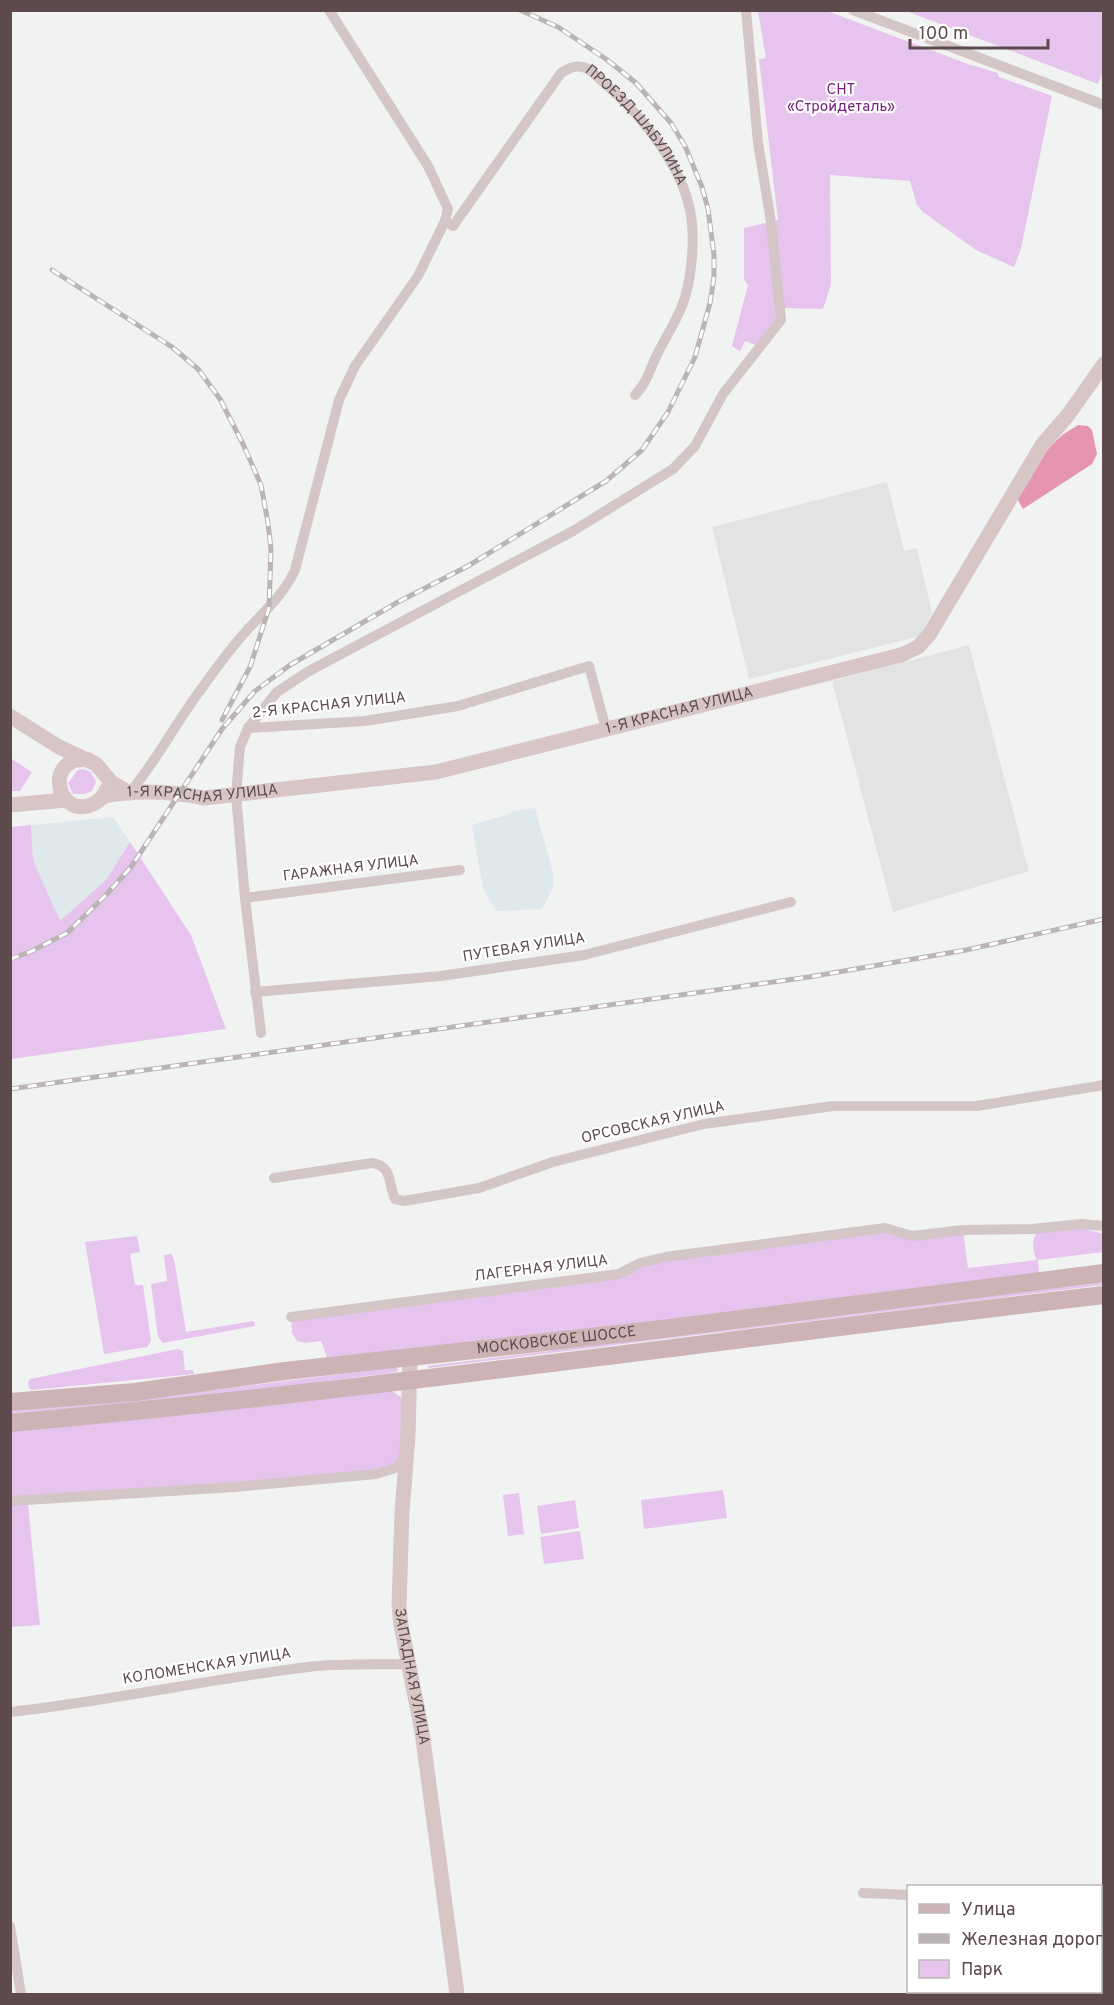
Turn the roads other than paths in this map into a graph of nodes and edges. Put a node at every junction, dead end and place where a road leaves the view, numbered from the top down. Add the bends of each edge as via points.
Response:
1 (329, 10) edge
2 (746, 10) edge
3 (853, 10) edge
4 (1104, 105) edge
5 (444, 221) junction
6 (1104, 364) edge
7 (635, 395) dead end
8 (10, 716) edge
9 (248, 728) junction
10 (606, 729) junction
11 (59, 747) junction
12 (89, 760) junction
13 (67, 765) junction
14 (105, 776) junction
15 (62, 793) junction
16 (129, 793) junction
17 (236, 795) junction
18 (103, 796) junction
19 (10, 805) edge
20 (460, 870) dead end
21 (245, 898) junction
22 (791, 902) dead end
23 (255, 992) junction
24 (261, 1033) dead end
25 (1104, 1085) edge
26 (274, 1178) dead end
27 (1104, 1226) edge
28 (1104, 1273) edge
29 (1104, 1295) edge
30 (291, 1317) dead end
31 (410, 1357) junction
32 (409, 1380) junction
33 (10, 1402) edge
34 (10, 1423) edge
35 (406, 1457) junction
36 (10, 1501) edge
37 (409, 1664) junction
38 (10, 1712) edge
39 (863, 1893) dead end
40 (907, 1895) edge
41 (10, 1926) edge
42 (21, 1995) edge
43 (457, 1995) edge

1 - 5 street via 428,166 448,209
2 - 9 street via 781,320 723,394 694,446 673,469 573,531 309,671 277,692
3 - 4 street
5 - 7 street, ПРОЕЗД ШАБУЛИНА via 453,226 561,73 573,66 584,67 618,94 662,146 678,177 692,222 692,258 683,305 645,384
5 - 16 street via 418,276 355,366 339,400 289,584 201,688
6 - 10 street, 1-Я КРАСНАЯ УЛИЦА via 1042,445 929,636 918,647 901,655
8 - 11 street
9 - 10 street, 2-Я КРАСНАЯ УЛИЦА via 365,721 458,706 589,666
9 - 17 street, 2-Я КРАСНАЯ УЛИЦА via 240,747
10 - 17 street, 1-Я КРАСНАЯ УЛИЦА via 436,772
11 - 12 street
11 - 13 street via 64,750
12 - 13 street
12 - 14 street
13 - 15 street via 59,779
14 - 16 street
14 - 18 street
15 - 18 street via 80,807
15 - 19 street via 41,802
16 - 17 street, 1-Я КРАСНАЯ УЛИЦА via 178,793 204,798
16 - 18 street, 1-Я КРАСНАЯ УЛИЦА
17 - 21 street, 2-Я КРАСНАЯ УЛИЦА
20 - 21 street, ГАРАЖНАЯ УЛИЦА
21 - 23 street, 2-Я КРАСНАЯ УЛИЦА
22 - 23 street, ПУТЕВАЯ УЛИЦА via 584,955 441,976
23 - 24 street, 2-Я КРАСНАЯ УЛИЦА
25 - 26 street, ОРСОВСКАЯ УЛИЦА via 976,1106 833,1106 704,1124 553,1162 479,1188 404,1201 395,1199 389,1174 378,1164
27 - 30 street, ЛАГЕРНАЯ УЛИЦА via 963,1230 912,1236 885,1228 665,1257 640,1263 619,1274
28 - 31 main road, МОСКОВСКОЕ ШОССЕ
29 - 32 main road, МОСКОВСКОЕ ШОССЕ
31 - 32 street, ЗАПАДНАЯ УЛИЦА
31 - 33 main road, МОСКОВСКОЕ ШОССЕ via 135,1392
32 - 34 main road, МОСКОВСКОЕ ШОССЕ
32 - 35 street, ЗАПАДНАЯ УЛИЦА
35 - 36 street via 398,1467 376,1474
35 - 37 street, ЗАПАДНАЯ УЛИЦА via 399,1606
37 - 38 street, КОЛОМЕНСКАЯ УЛИЦА via 312,1667
37 - 43 street, ЗАПАДНАЯ УЛИЦА via 422,1732
39 - 40 street
41 - 42 street

